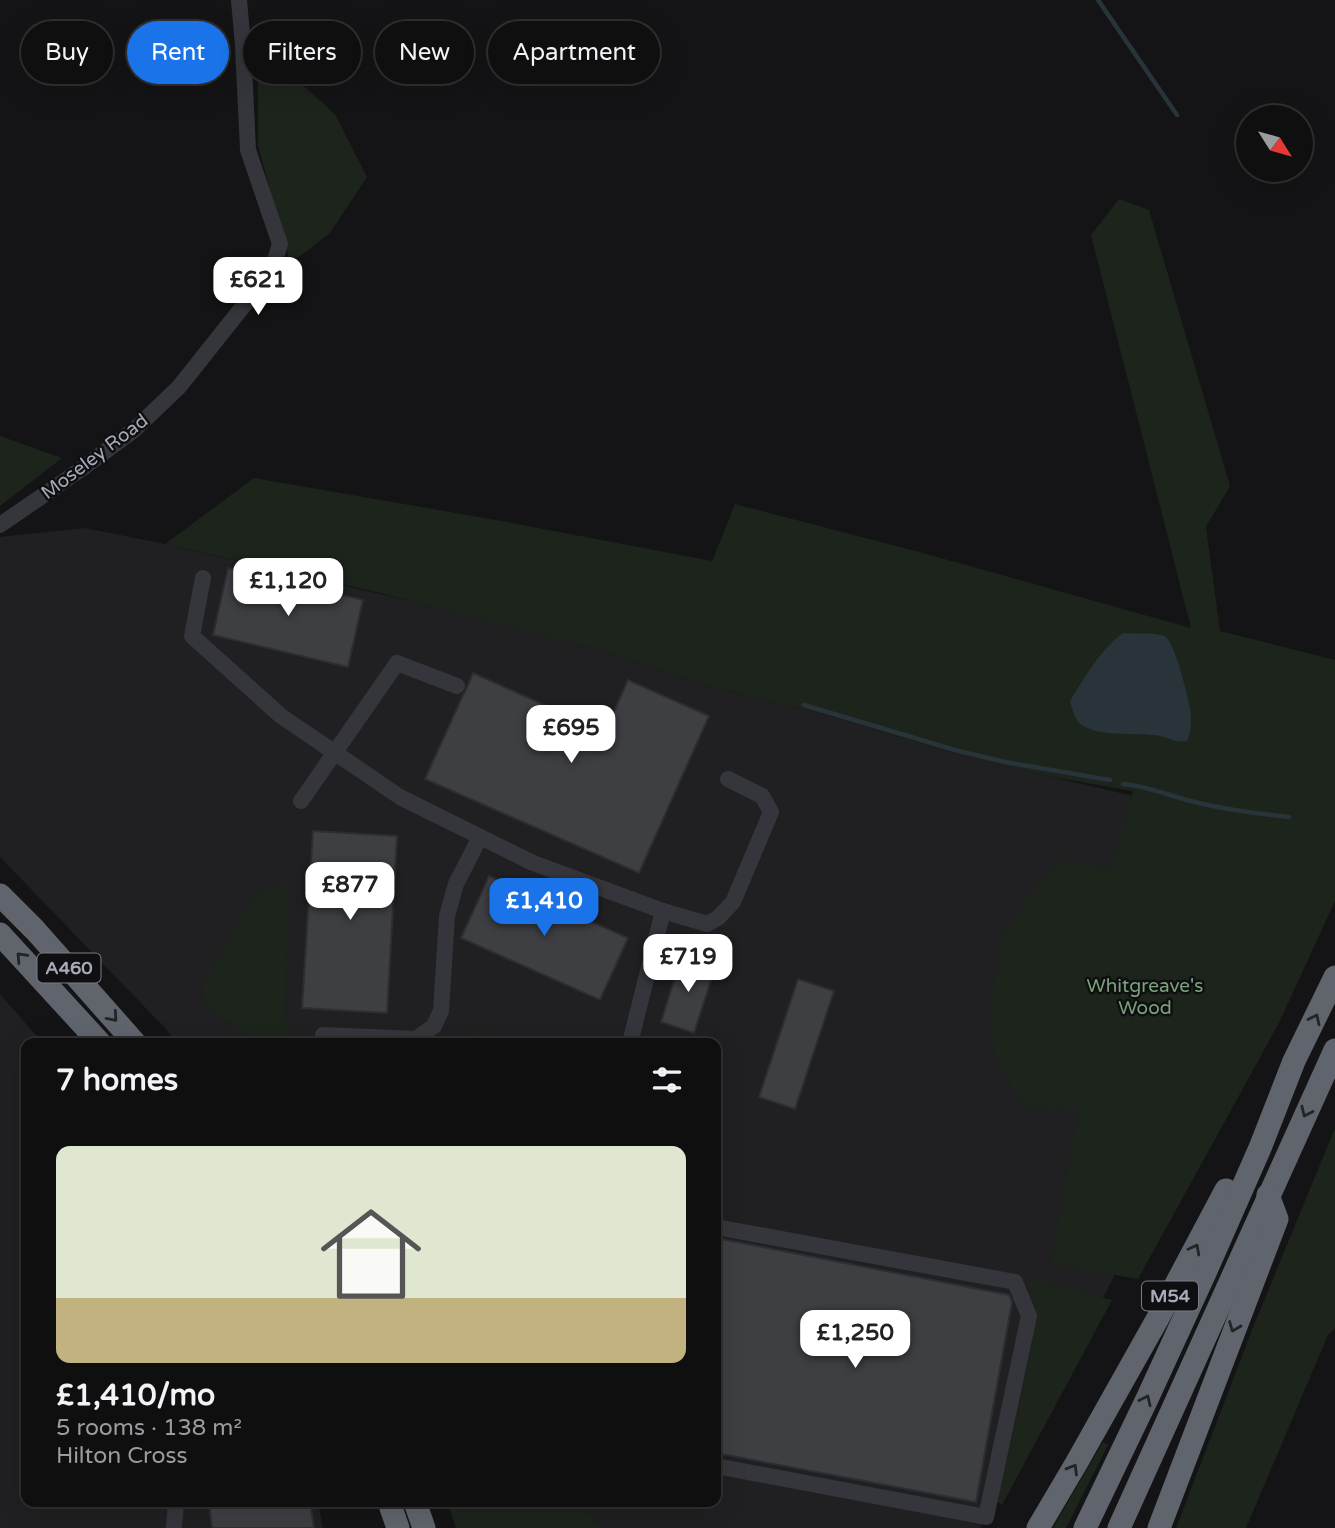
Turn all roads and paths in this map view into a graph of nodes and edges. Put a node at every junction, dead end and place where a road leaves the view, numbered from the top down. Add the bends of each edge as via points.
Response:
1 (239, 0) edge
2 (0, 525) edge
3 (203, 578) dead end
4 (457, 686) dead end
5 (335, 753) junction
6 (728, 779) dead end
7 (302, 801) dead end
8 (480, 837) junction
9 (0, 895) edge
10 (663, 911) junction
11 (0, 934) edge
12 (1335, 977) edge
13 (323, 1035) dead end
14 (95, 1038) edge
15 (131, 1038) edge
16 (393, 1038) edge
17 (418, 1038) edge
18 (631, 1038) edge
19 (1335, 1049) edge
20 (1294, 1060) junction
21 (1268, 1195) junction
22 (721, 1228) edge
23 (721, 1467) edge
24 (176, 1507) edge
25 (391, 1507) edge
26 (417, 1507) edge
27 (174, 1528) edge
28 (398, 1528) edge
29 (424, 1528) edge
30 (1038, 1528) edge
31 (1085, 1528) edge
32 (1119, 1528) edge
33 (1158, 1528) edge

1 - 2 street, Moseley Road via 248,150 280,244 272,270 179,387 134,430
3 - 5 street via 192,636 281,716
4 - 5 street via 397,663
5 - 7 street
5 - 8 street via 400,797
6 - 10 street via 762,796 771,812 733,902 707,924
8 - 10 street via 533,863
8 - 17 street via 456,884 447,916 442,1011 434,1027
9 -> 15 highway, A460
10 - 18 street
14 -> 11 highway, A460
20 -> 12 highway, M54
13 - 16 street
19 -> 21 highway, M54
30 -> 20 highway, M54 via 1158,1318 1255,1126
31 -> 20 highway, M54 via 1205,1273
21 - 32 highway, M54
21 -> 33 highway via 1277,1219
22 - 23 street via 1015,1282 1028,1316 986,1517
24 - 27 street
25 - 28 highway
26 - 29 highway

